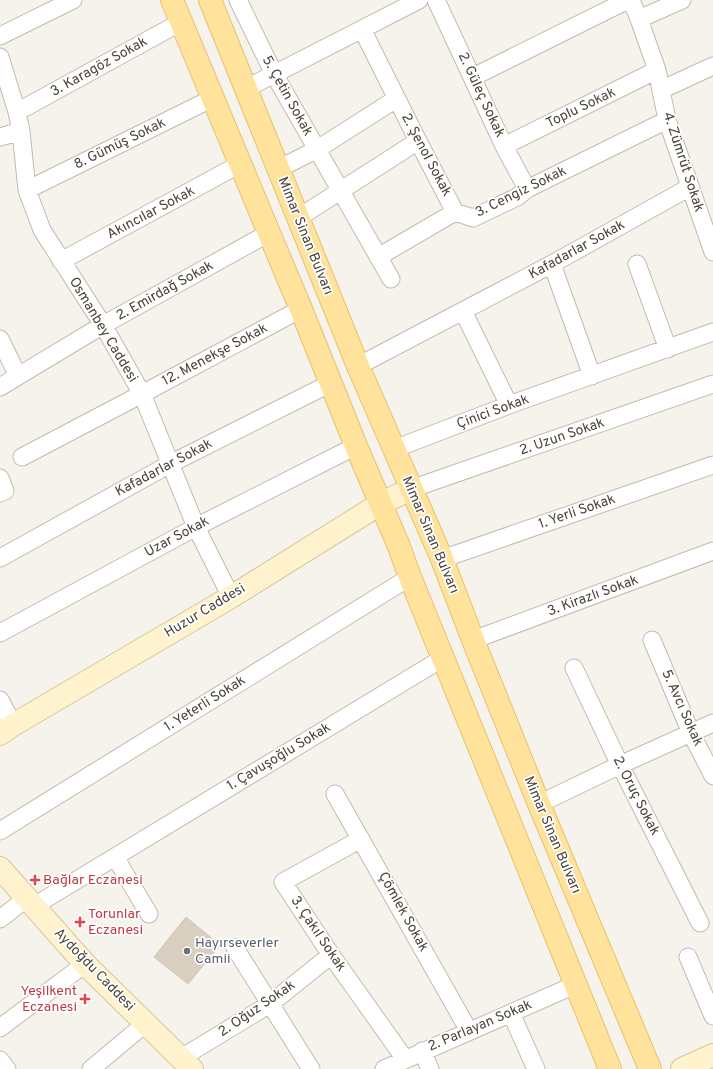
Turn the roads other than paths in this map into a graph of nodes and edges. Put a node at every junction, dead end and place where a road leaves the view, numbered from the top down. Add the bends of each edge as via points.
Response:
1 (73, 0) edge
2 (172, 0) edge
3 (419, 0) edge
4 (436, 0) edge
5 (630, 0) edge
6 (682, 0) edge
7 (240, 1) edge
8 (213, 7) edge
9 (639, 19) junction
10 (181, 22) junction
11 (362, 29) junction
12 (0, 36) edge
13 (0, 57) edge
14 (713, 66) edge
15 (657, 70) junction
16 (274, 74) junction
17 (472, 77) junction
18 (245, 89) junction
19 (661, 90) junction
20 (213, 98) junction
21 (396, 99) junction
22 (17, 112) junction
23 (667, 120) junction
24 (22, 131) junction
25 (0, 137) edge
26 (418, 141) junction
27 (504, 146) junction
28 (316, 150) junction
29 (240, 164) junction
30 (278, 169) junction
31 (690, 188) junction
32 (527, 189) junction
33 (27, 190) junction
34 (340, 191) junction
35 (455, 212) junction
36 (298, 218) junction
37 (268, 233) junction
38 (713, 252) edge
39 (378, 257) junction
40 (61, 261) junction
41 (552, 264) junction
42 (637, 264) dead end
43 (391, 278) dead end
44 (301, 309) junction
45 (463, 311) junction
46 (103, 325) junction
47 (713, 332) edge
48 (0, 339) edge
49 (668, 349) junction
50 (322, 358) junction
51 (358, 366) junction
52 (18, 376) junction
53 (592, 376) junction
54 (331, 383) junction
55 (713, 384) edge
56 (0, 387) edge
57 (142, 394) junction
58 (509, 405) junction
59 (356, 446) junction
60 (394, 449) junction
61 (22, 457) dead end
62 (170, 464) junction
63 (713, 465) edge
64 (0, 478) edge
65 (411, 489) junction
66 (0, 493) edge
67 (380, 504) junction
68 (196, 527) junction
69 (398, 544) junction
70 (713, 551) edge
71 (0, 558) edge
72 (442, 559) junction
73 (410, 577) junction
74 (231, 597) junction
75 (0, 633) edge
76 (473, 640) junction
77 (652, 640) dead end
78 (443, 658) junction
79 (574, 668) dead end
80 (0, 700) edge
81 (713, 723) edge
82 (6, 729) edge
83 (691, 733) junction
84 (620, 765) junction
85 (713, 776) edge
86 (335, 794) dead end
87 (539, 804) junction
88 (0, 831) edge
89 (362, 839) junction
90 (116, 857) junction
91 (0, 868) edge
92 (31, 902) junction
93 (150, 914) dead end
94 (0, 919) edge
95 (700, 923) dead end
96 (235, 948) dead end
97 (331, 955) junction
98 (688, 957) dead end
99 (85, 964) junction
100 (577, 984) junction
101 (270, 1004) junction
102 (511, 1012) junction
103 (713, 1016) edge
104 (146, 1023) junction
105 (0, 1028) edge
106 (469, 1031) junction
107 (422, 1051) junction
108 (713, 1055) edge
109 (405, 1059) junction
110 (0, 1060) edge
111 (187, 1064) edge
112 (7, 1069) edge
113 (91, 1069) edge
114 (311, 1069) edge
115 (384, 1069) edge
116 (430, 1069) edge
117 (536, 1069) edge
118 (610, 1069) edge
119 (650, 1069) edge
120 (682, 1069) edge

1 - 12 street
2 - 10 main road
3 - 11 street
4 - 17 street, 2. Güleç Sokak
5 - 9 street, 4. Zümrüt Sokak
5 - 17 street
6 - 9 street
7 - 8 street
7 - 16 street, 5. Çetin Sokak
8 - 18 main road, Mimar Sinan Bulvarı
9 - 15 street, 4. Zümrüt Sokak
10 - 20 main road
10 - 22 street, 3. Karagöz Sokak
11 - 16 street
11 - 21 street, 2. Şenol Sokak
13 - 22 street, Osmanbey Caddesi
14 - 19 street
15 - 19 street, 4. Zümrüt Sokak
15 - 27 street, Toplu Sokak
16 - 18 street
16 - 28 street, 5. Çetin Sokak
17 - 27 street, 2. Güleç Sokak
18 - 30 main road, Mimar Sinan Bulvarı
19 - 23 street, 4. Zümrüt Sokak
20 - 29 main road
20 - 33 street, 8. Gümüş Sokak
21 - 26 street, 2. Şenol Sokak
21 - 28 street, 2. Şenol Sokak
22 - 24 street, Osmanbey Caddesi
23 - 31 street, 4. Zümrüt Sokak
23 - 32 street, 3. Cengiz Sokak
24 - 25 street
24 - 33 street, Osmanbey Caddesi
26 - 34 street
26 - 35 street, 2. Şenol Sokak
27 - 32 street, 2. Güleç Sokak
28 - 30 street, 2. Şenol Sokak
28 - 34 street, 5. Çetin Sokak
29 - 37 main road
29 - 40 street, Akıncılar Sokak
30 - 36 main road, Mimar Sinan Bulvarı
31 - 38 street, 4. Zümrüt Sokak
31 - 41 street, Kafadarlar Sokak
32 - 35 street, 3. Cengiz Sokak via 473,218
33 - 40 street, Osmanbey Caddesi via 42,230
34 - 36 street
34 - 39 street
35 - 39 street, 3. Cengiz Sokak
36 - 51 main road, Mimar Sinan Bulvarı
37 - 44 main road
37 - 46 street, 2. Emirdağ Sokak
39 - 43 street
40 - 46 street, Osmanbey Caddesi
41 - 45 street, Kafadarlar Sokak
41 - 53 street
42 - 49 street
44 - 50 main road
44 - 57 street, 12. Menekşe Sokak
45 - 51 street, Kafadarlar Sokak
45 - 58 street
46 - 52 street, 2. Emirdağ Sokak
46 - 57 street, Osmanbey Caddesi
47 - 49 street, Çinici Sokak
48 - 52 street
49 - 53 street, Çinici Sokak
50 - 54 main road
50 - 60 main road via 345,387 380,468 388,471 394,466
51 - 60 main road, Mimar Sinan Bulvarı
52 - 56 street, 2. Emirdağ Sokak
53 - 58 street, Çinici Sokak
54 - 59 main road
54 - 62 street, Kafadarlar Sokak
55 - 65 street, 2. Uzun Sokak
57 - 61 street, 12. Menekşe Sokak
57 - 62 street, Osmanbey Caddesi
58 - 60 street, Çinici Sokak
59 - 67 main road
59 - 68 street, Uzar Sokak
60 - 65 main road, Mimar Sinan Bulvarı
62 - 68 street, Osmanbey Caddesi
62 - 71 street, Kafadarlar Sokak
63 - 72 street, 1. Yerli Sokak
64 - 66 street via 5,491
65 - 67 main road, Huzur Caddesi
65 - 72 main road, Mimar Sinan Bulvarı
67 - 69 main road
67 - 74 main road, Huzur Caddesi
68 - 74 street, Osmanbey Caddesi
68 - 75 street, Uzar Sokak
69 - 73 main road
69 - 76 main road via 394,521 400,514 408,518 448,610
70 - 76 street, 3. Kirazlı Sokak
72 - 76 main road, Mimar Sinan Bulvarı
73 - 78 main road
73 - 88 street, 1. Yeterli Sokak
74 - 82 main road, Huzur Caddesi
76 - 87 main road, Mimar Sinan Bulvarı
77 - 83 street, 5. Avcı Sokak
78 - 90 street, 1. Çavuşoğlu Sokak
78 - 100 main road
79 - 84 street, 2. Oruç Sokak
80 - 82 street
81 - 83 street
83 - 84 street
83 - 85 street, 5. Avcı Sokak
84 - 87 street
84 - 95 street, 2. Oruç Sokak
86 - 89 street, Çömlek Sokak
87 - 119 main road, Mimar Sinan Bulvarı
89 - 97 street, 3. Çakıl Sokak via 283,882
89 - 106 street, Çömlek Sokak
90 - 92 street, 1. Çavuşoğlu Sokak
90 - 93 street
91 - 92 main road, Aydoğdu Caddesi
92 - 94 street, 1. Çavuşoğlu Sokak
92 - 99 main road, Aydoğdu Caddesi
96 - 101 street
97 - 101 street, 2. Oğuz Sokak
97 - 109 street, 3. Çakıl Sokak
98 - 103 street
99 - 104 main road, Aydoğdu Caddesi
99 - 105 street
100 - 102 street, 2. Parlayan Sokak
100 - 118 main road
101 - 111 street, 2. Oğuz Sokak
101 - 114 street
102 - 106 street, 2. Parlayan Sokak
102 - 117 street
104 - 111 main road, Aydoğdu Caddesi
104 - 113 street
106 - 107 street, 2. Parlayan Sokak
107 - 109 street, 2. Parlayan Sokak
107 - 116 street
108 - 120 main road
109 - 115 street, 2. Parlayan Sokak
110 - 112 street

